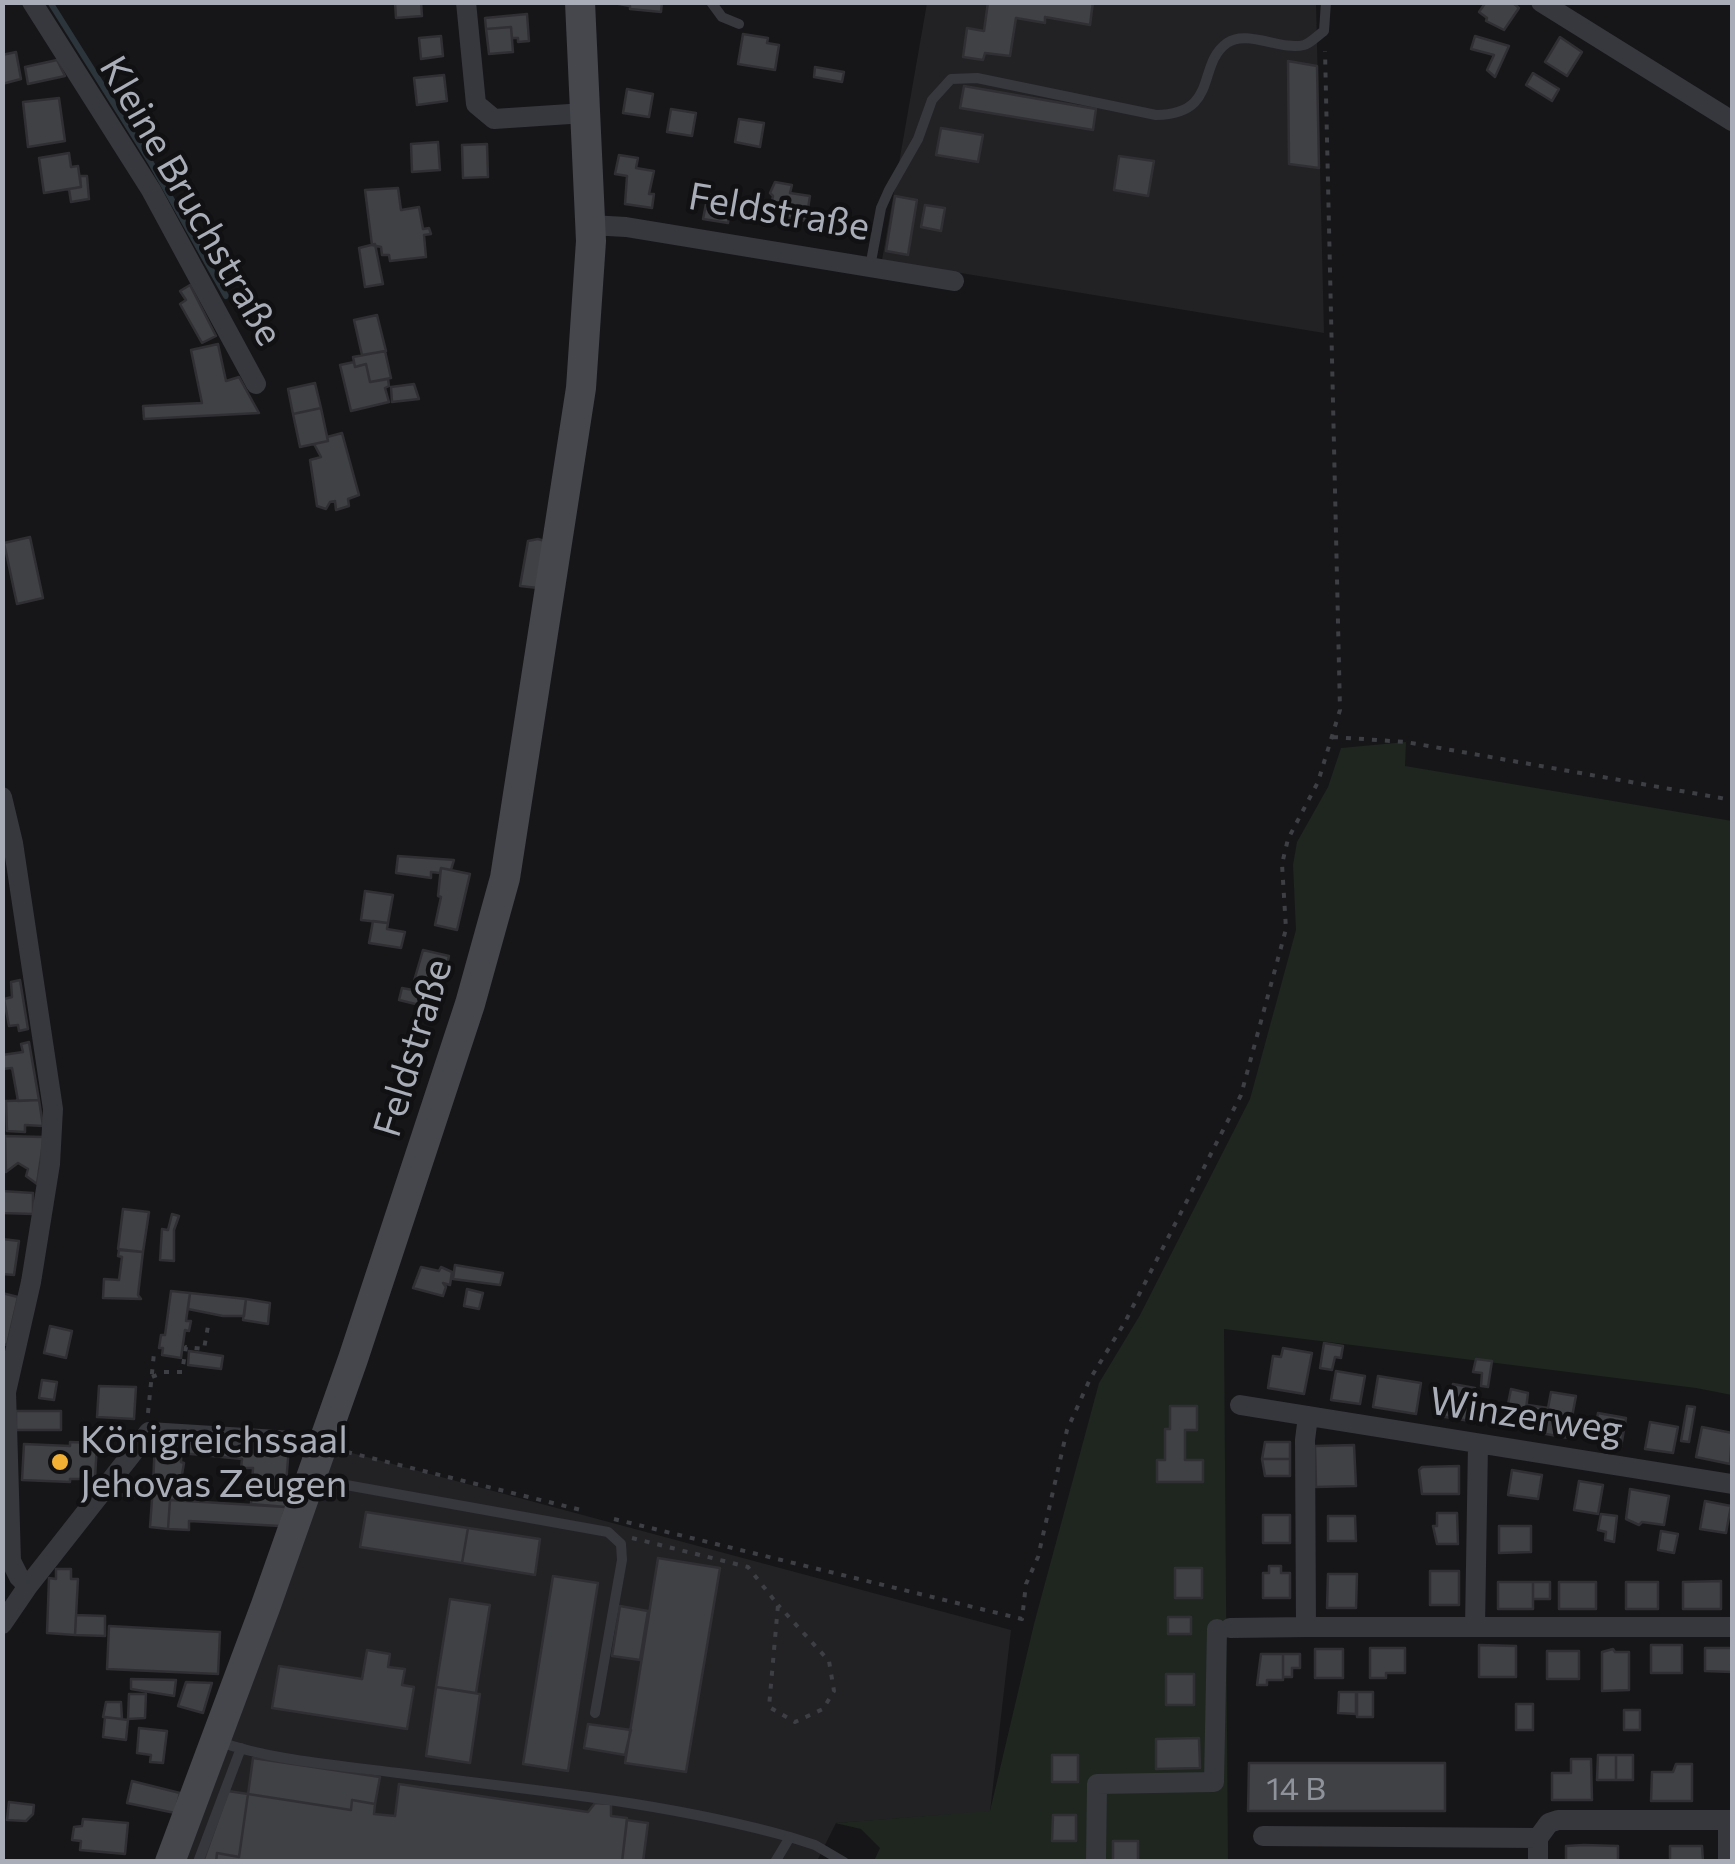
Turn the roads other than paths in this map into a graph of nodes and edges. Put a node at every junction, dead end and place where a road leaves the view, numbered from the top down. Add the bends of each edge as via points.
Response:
1 (32, 2) edge
2 (466, 2) edge
3 (580, 2) edge
4 (711, 2) edge
5 (1326, 2) edge
6 (1542, 2) edge
7 (739, 24) dead end
8 (585, 113) junction
9 (1732, 121) edge
10 (590, 225) junction
11 (870, 268) junction
12 (954, 281) dead end
13 (256, 384) dead end
14 (2, 797) edge
15 (1240, 1405) dead end
16 (1308, 1416) junction
17 (1478, 1444) junction
18 (324, 1458) junction
19 (1732, 1484) edge
20 (28, 1586) junction
21 (2, 1624) edge
22 (1306, 1626) junction
23 (1475, 1627) junction
24 (1732, 1627) edge
25 (595, 1712) dead end
26 (229, 1744) junction
27 (1730, 1820) edge
28 (1263, 1836) dead end
29 (790, 1837) junction
30 (1538, 1838) junction
31 (170, 1862) edge
32 (198, 1862) edge
33 (774, 1862) edge
34 (844, 1862) edge
35 (1096, 1862) edge
36 (1538, 1862) edge
37 (1728, 1862) edge

1 - 13 street, Kleine Bruchstraße via 151,190
2 - 8 street via 476,104 494,119
3 - 8 street, Feldstraße
4 - 7 lane
5 - 11 lane via 1324,31 1306,44 1240,38 1226,44 1206,86 1175,114 950,78 932,100 881,208
6 - 9 street
8 - 10 street, Feldstraße
10 - 11 street, Feldstraße
10 - 18 street, Feldstraße via 577,422 505,878
11 - 12 street, Feldstraße
14 - 20 street via 53,1109 31,1282 6,1392 11,1560
15 - 16 street, Winzerweg
16 - 17 street, Winzerweg
16 - 22 street
17 - 19 street, Winzerweg
17 - 23 street
18 - 20 street via 293,1441 143,1439
18 - 25 lane via 335,1483 608,1532 621,1544
18 - 26 street, Feldstraße
20 - 21 street
22 - 23 street
22 - 35 street via 1224,1629 1214,1782 1097,1784
23 - 24 street
26 - 29 lane via 330,1764 646,1804
26 - 31 street, Feldstraße
26 - 32 lane
27 - 30 street via 1558,1820
27 - 37 street
28 - 30 street
29 - 33 lane
29 - 34 lane
30 - 36 street

